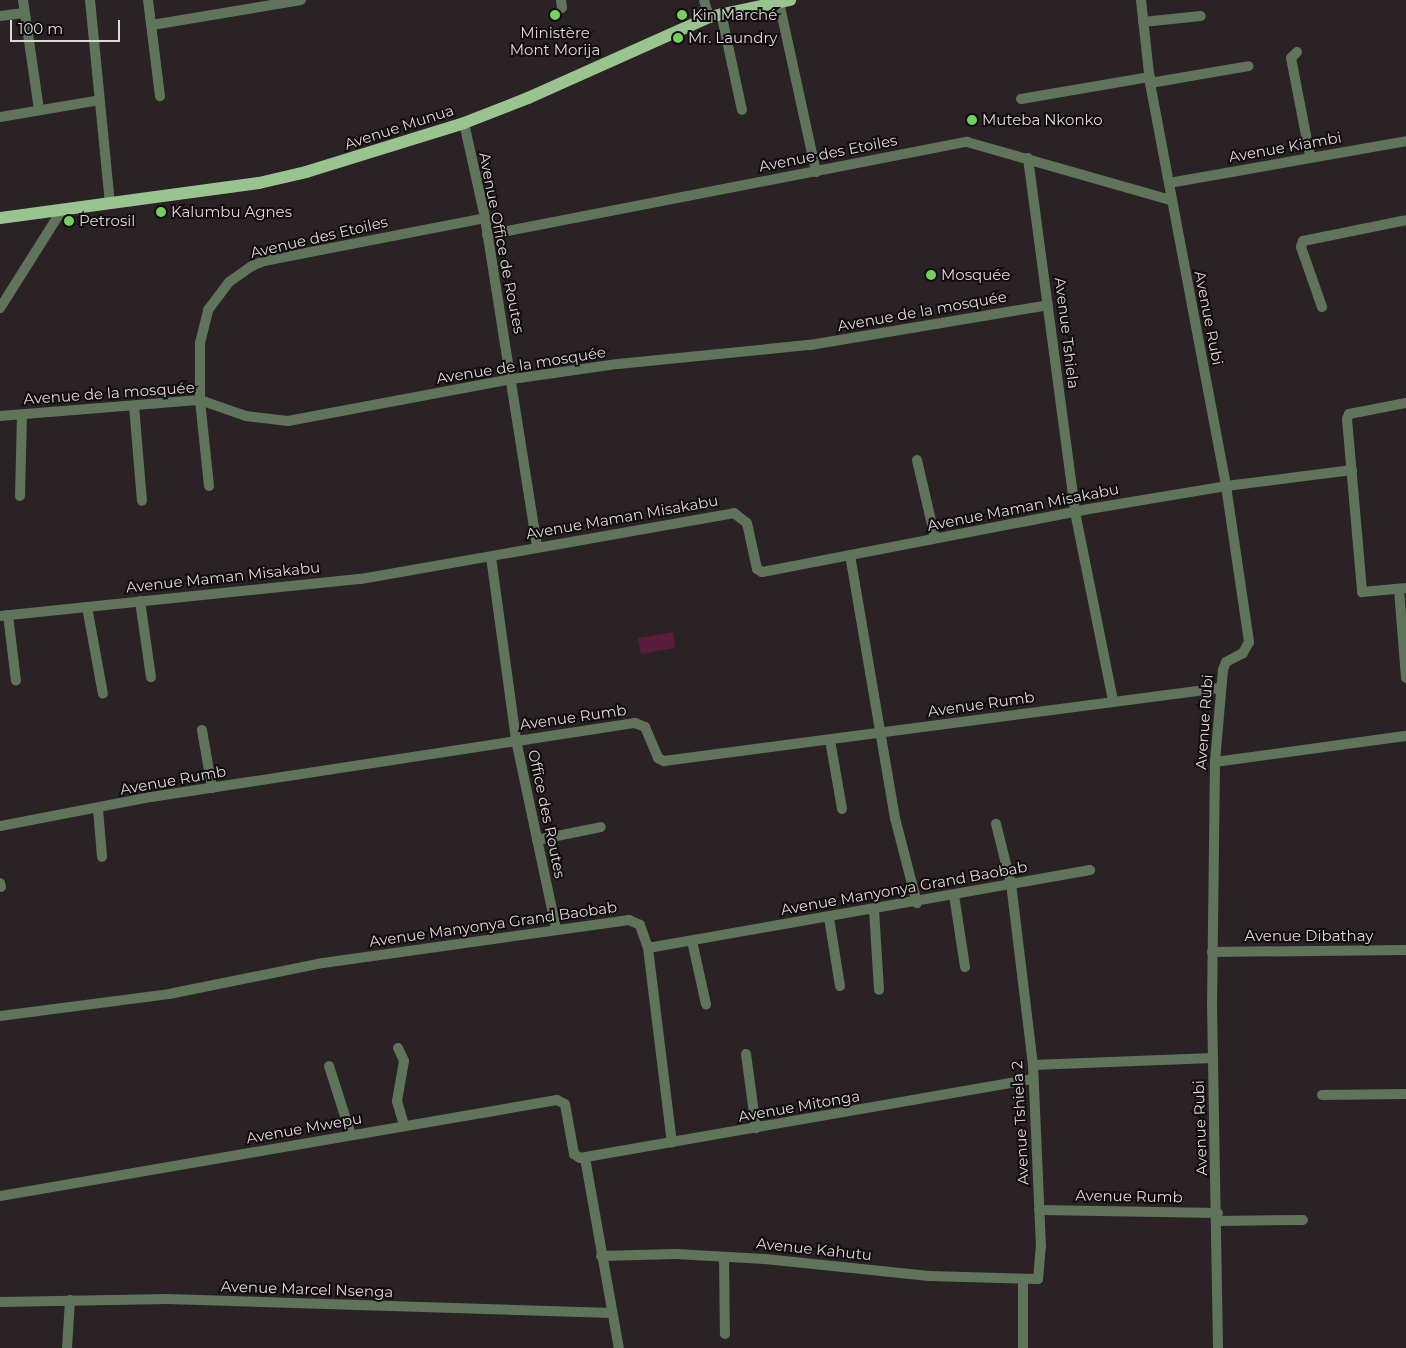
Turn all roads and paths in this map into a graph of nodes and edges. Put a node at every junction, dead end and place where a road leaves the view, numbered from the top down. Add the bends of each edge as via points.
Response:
1 (22, 0) edge
2 (90, 0) edge
3 (148, 0) edge
4 (301, 0) edge
5 (704, 0) edge
6 (1141, 0) edge
7 (784, 1) edge
8 (24, 13) junction
9 (715, 15) junction
10 (0, 16) edge
11 (1201, 16) dead end
12 (1143, 22) junction
13 (152, 25) junction
14 (1297, 52) dead end
15 (1249, 66) dead end
16 (1150, 80) junction
17 (160, 96) dead end
18 (1021, 98) dead end
19 (100, 100) junction
20 (39, 110) junction
21 (742, 110) dead end
22 (0, 117) edge
23 (464, 123) junction
24 (1406, 142) edge
25 (1310, 156) junction
26 (1028, 158) junction
27 (816, 172) junction
28 (1169, 183) junction
29 (1171, 200) junction
30 (110, 203) junction
31 (62, 210) junction
32 (0, 218) edge
33 (485, 218) junction
34 (1406, 220) edge
35 (487, 235) junction
36 (1048, 304) junction
37 (1322, 307) dead end
38 (0, 308) edge
39 (512, 379) junction
40 (200, 400) junction
41 (1406, 403) edge
42 (134, 406) junction
43 (22, 415) junction
44 (0, 416) edge
45 (917, 460) dead end
46 (1352, 470) junction
47 (209, 486) dead end
48 (1226, 486) junction
49 (20, 496) dead end
50 (142, 502) dead end
51 (1075, 512) junction
52 (935, 538) junction
53 (537, 547) junction
54 (850, 554) junction
55 (491, 557) junction
56 (1402, 589) edge
57 (140, 601) junction
58 (87, 607) junction
59 (4, 615) edge
60 (151, 678) dead end
61 (1406, 678) edge
62 (16, 681) dead end
63 (1220, 688) junction
64 (103, 694) dead end
65 (1113, 700) junction
66 (202, 730) dead end
67 (881, 734) junction
68 (1406, 736) edge
69 (516, 740) junction
70 (830, 740) junction
71 (1215, 762) junction
72 (212, 788) junction
73 (98, 809) junction
74 (842, 809) dead end
75 (996, 824) dead end
76 (0, 826) edge
77 (601, 828) dead end
78 (537, 840) junction
79 (102, 857) dead end
80 (1090, 870) dead end
81 (0, 882) edge
82 (1010, 884) junction
83 (1, 887) edge
84 (954, 895) junction
85 (916, 903) junction
86 (874, 910) junction
87 (829, 918) junction
88 (556, 928) junction
89 (692, 941) junction
90 (648, 948) junction
91 (1406, 950) edge
92 (1212, 952) junction
93 (965, 967) dead end
94 (840, 986) dead end
95 (879, 990) dead end
96 (706, 1004) dead end
97 (0, 1016) edge
98 (398, 1048) dead end
99 (746, 1054) dead end
100 (1213, 1058) junction
101 (1033, 1065) junction
102 (329, 1066) dead end
103 (1033, 1079) junction
104 (1406, 1094) edge
105 (1322, 1095) dead end
106 (404, 1126) junction
107 (756, 1128) junction
108 (351, 1135) junction
109 (672, 1142) junction
110 (585, 1158) junction
111 (0, 1196) edge
112 (1039, 1210) junction
113 (1218, 1217) junction
114 (1303, 1220) dead end
115 (601, 1256) junction
116 (724, 1256) junction
117 (1023, 1280) junction
118 (70, 1300) junction
119 (0, 1302) edge
120 (612, 1313) junction
121 (725, 1334) dead end
122 (67, 1348) edge
123 (619, 1348) edge
124 (1023, 1348) edge
125 (1218, 1348) edge

1 - 8 street
2 - 19 street
3 - 13 street
4 - 13 street
5 - 9 street
6 - 12 street, Avenue Rubi
7 - 9 main road, Avenue Munua
7 - 27 street
8 - 10 street
8 - 20 street
9 - 21 street
9 - 23 main road, Avenue Munua via 536,95
11 - 12 street
12 - 16 street, Avenue Rubi
13 - 17 street
14 - 25 street via 1291,58
15 - 16 street
16 - 18 street
16 - 28 street, Avenue Rubi
19 - 20 street
19 - 30 street
20 - 22 street
23 - 30 main road, Avenue Munua via 283,178
23 - 33 street, Avenue Office de Routes
24 - 25 street, Avenue Kiambi
25 - 28 street, Avenue Kiambi
26 - 27 street, Avenue des Etoiles via 967,142
26 - 29 street, Avenue des Etoiles
26 - 36 street, Avenue Tshiela
27 - 35 street, Avenue des Etoiles
28 - 29 street, Avenue Rubi
29 - 48 street, Avenue Rubi
30 - 31 main road, Avenue Munua
31 - 32 main road, Avenue Munua
31 - 38 street
33 - 35 street, Avenue Office de Routes
33 - 40 street, Avenue des Etoiles via 264,261 240,273 215,299 205,318 200,342
34 - 37 street via 1304,240 1301,247
35 - 39 street, Avenue Office de Routes
36 - 39 street, Avenue de la mosquée via 810,345 618,364
36 - 51 street, Avenue Tshiela
39 - 40 street, Avenue de la mosquée via 288,421 246,416
39 - 53 street, Avenue Office de Routes
40 - 42 street, Avenue de la mosquée
40 - 47 street, Avenue des Etoiles
41 - 46 street via 1347,416
42 - 43 street, Avenue de la mosquée
42 - 50 street
43 - 44 street, Avenue de la mosquée
43 - 49 street
45 - 52 street
46 - 48 street, Avenue Maman Misakabu
46 - 56 street via 1362,592
48 - 51 street, Avenue Maman Misakabu
48 - 63 street, Avenue Rubi via 1249,642 1243,653 1226,662
51 - 52 street, Avenue Maman Misakabu
51 - 65 street, Avenue Tshiela
52 - 54 street, Avenue Maman Misakabu
53 - 54 street, Avenue Maman Misakabu via 734,513 747,523 760,572
53 - 55 street, Avenue Maman Misakabu
54 - 67 street
55 - 57 street, Avenue Maman Misakabu via 361,579
55 - 69 street, Office des Routes
56 - 61 street
57 - 58 street, Avenue Maman Misakabu
57 - 60 street
58 - 59 street, Avenue Maman Misakabu
58 - 64 street
59 - 62 street
63 - 65 street, Avenue Rumb
63 - 71 street, Avenue Rubi
65 - 67 street, Avenue Rumb
66 - 72 street
67 - 70 street, Avenue Rumb
67 - 85 street via 895,818
68 - 71 street
69 - 70 street, Avenue Rumb via 640,724 647,730 658,758 664,761
69 - 72 street, Avenue Rumb
69 - 78 street, Office des Routes
70 - 74 street
71 - 92 street, Avenue Rubi
72 - 73 street, Avenue Rumb
73 - 76 street, Avenue Rumb
73 - 79 street
75 - 82 street, Avenue Tshiela 2
77 - 78 street
78 - 88 street, Office des Routes
80 - 82 street, Avenue Manyonya Grand Baobab
81 - 83 street
82 - 84 street, Avenue Manyonya Grand Baobab
82 - 101 street, Avenue Tshiela 2
84 - 85 street, Avenue Manyonya Grand Baobab
84 - 93 street
85 - 86 street, Avenue Manyonya Grand Baobab
86 - 87 street, Avenue Manyonya Grand Baobab
86 - 95 street
87 - 89 street, Avenue Manyonya Grand Baobab
87 - 94 street
88 - 90 street, Avenue Manyonya Grand Baobab via 635,921 640,925
88 - 97 street, Avenue Manyonya Grand Baobab via 323,963 160,995
89 - 90 street, Avenue Manyonya Grand Baobab
89 - 96 street
90 - 109 street
91 - 92 street, Avenue Dibathay
92 - 100 street, Avenue Rubi
98 - 106 street via 404,1061 397,1101
99 - 107 street
100 - 101 street
100 - 113 street, Avenue Rubi
101 - 103 street, Avenue Tshiela 2
102 - 108 street
103 - 107 street, Avenue Mitonga
103 - 112 street, Avenue Tshiela 2
104 - 105 street
106 - 108 street, Avenue Mwepu
106 - 110 street, Avenue Mwepu via 561,1100 566,1108 573,1150 576,1157
107 - 109 street, Avenue Mitonga
108 - 111 street, Avenue Mwepu
109 - 110 street, Avenue Mitonga
110 - 115 street
112 - 113 street, Avenue Rumb
112 - 117 street, Avenue Tshiela 2 via 1040,1275 1036,1280
113 - 114 street
113 - 125 street, Avenue Rubi
115 - 116 street, Avenue Kahutu
115 - 120 street
116 - 117 street, Avenue Kahutu via 929,1276
116 - 121 street
117 - 124 street
118 - 119 street, Avenue Marcel Nsenga
118 - 120 street, Avenue Marcel Nsenga via 168,1299
118 - 122 street
120 - 123 street

